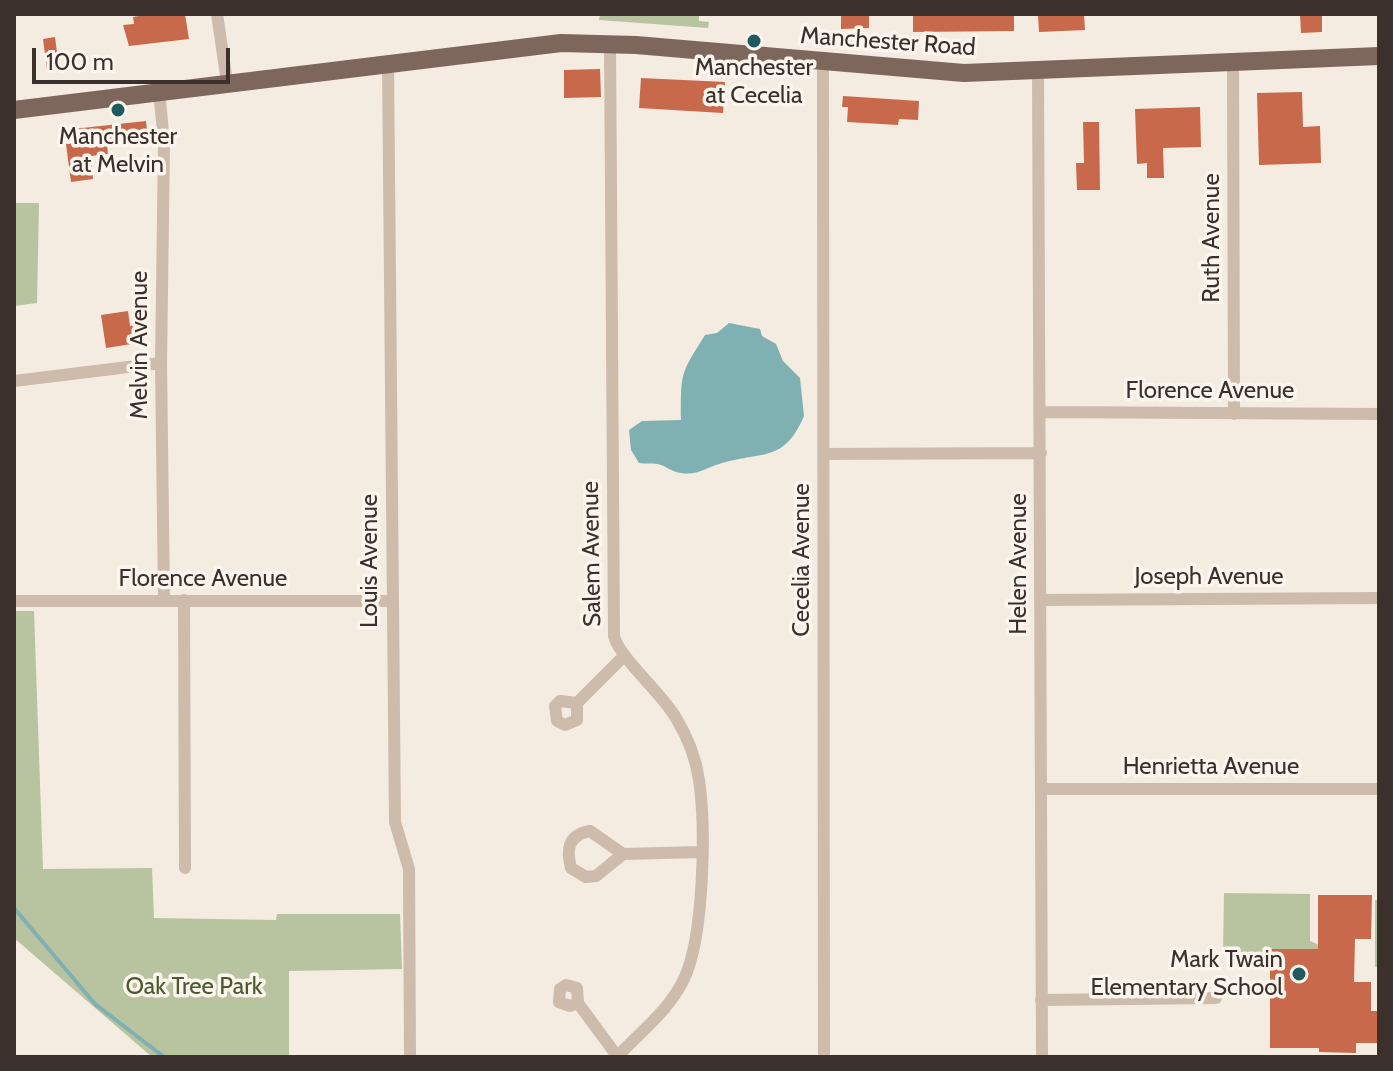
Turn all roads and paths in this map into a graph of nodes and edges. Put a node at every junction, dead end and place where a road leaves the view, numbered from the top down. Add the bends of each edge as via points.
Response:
1 (217, 14) edge
2 (610, 43) junction
3 (1379, 56) edge
4 (388, 62) junction
5 (823, 63) junction
6 (1233, 63) junction
7 (1038, 72) junction
8 (227, 82) junction
9 (159, 90) junction
10 (14, 110) edge
11 (161, 363) junction
12 (14, 381) edge
13 (1040, 412) junction
14 (1234, 414) junction
15 (1379, 414) edge
16 (1041, 453) junction
17 (824, 454) junction
18 (1379, 598) edge
19 (164, 600) junction
20 (184, 600) junction
21 (1040, 600) junction
22 (14, 601) edge
23 (391, 601) junction
24 (624, 656) junction
25 (577, 703) dead end
26 (1043, 789) junction
27 (1379, 789) edge
28 (700, 852) junction
29 (623, 854) junction
30 (185, 868) dead end
31 (1216, 998) dead end
32 (1041, 1000) junction
33 (578, 1003) dead end
34 (410, 1057) edge
35 (617, 1057) edge
36 (824, 1057) edge
37 (1042, 1057) edge

1 - 8 street
2 - 4 main road, Manchester Road via 528,45
2 - 5 main road, Manchester Road
2 - 24 street, Salem Avenue via 614,636
3 - 6 main road, Manchester Road
4 - 8 main road, Manchester Road
4 - 23 street, Louis Avenue
5 - 7 main road, Manchester Road via 928,72
5 - 17 street, Cecelia Avenue
6 - 7 main road, Manchester Road
6 - 14 street, Ruth Avenue
7 - 13 street, Helen Avenue
8 - 9 main road, Manchester Road
9 - 10 main road, Manchester Road
9 - 11 street, Melvin Avenue via 164,143
11 - 12 street
11 - 19 street, Melvin Avenue
13 - 14 street, Florence Avenue
13 - 16 street, Helen Avenue
14 - 15 street, Florence Avenue
16 - 17 street
16 - 21 street, Helen Avenue
17 - 36 street, Cecelia Avenue
18 - 21 street, Joseph Avenue
19 - 20 street, Florence Avenue
19 - 22 street, Florence Avenue
20 - 23 street, Florence Avenue
20 - 30 street
21 - 26 street, Helen Avenue
23 - 34 street, Louis Avenue via 395,822 409,869
24 - 25 street
24 - 28 street, Salem Avenue via 660,694 687,739 699,779
26 - 27 street, Henrietta Avenue
26 - 32 street, Helen Avenue
28 - 29 street
28 - 35 street, Salem Avenue via 697,935 684,980 655,1022
29 - 29 street via 590,831 571,839 567,854 571,868 586,877 596,876
31 - 32 street
32 - 37 street, Helen Avenue
33 - 35 street

